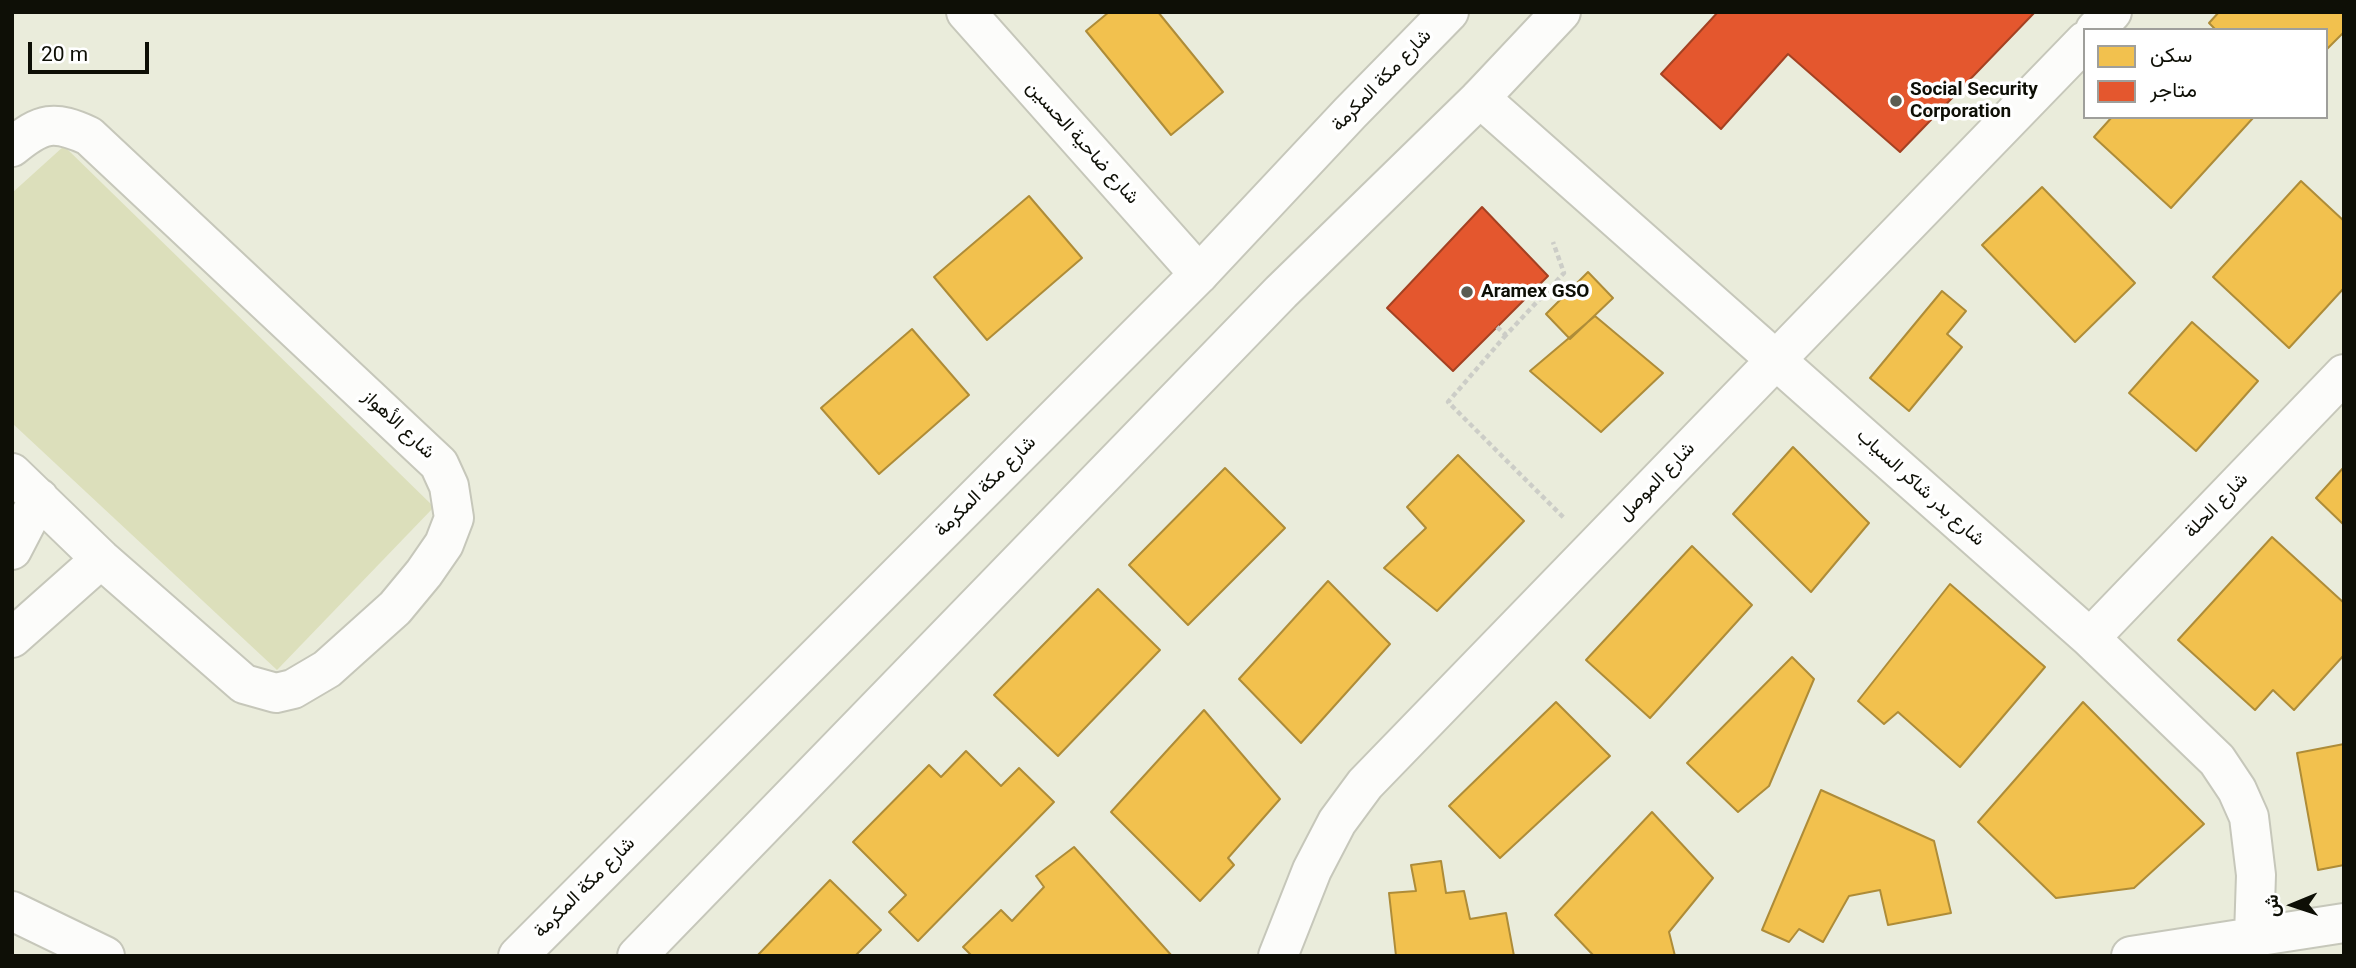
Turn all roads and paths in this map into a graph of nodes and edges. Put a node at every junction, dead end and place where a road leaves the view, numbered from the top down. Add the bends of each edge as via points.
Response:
1 (966, 12) edge
2 (1449, 12) edge
3 (1561, 12) edge
4 (2112, 12) edge
5 (2097, 28) edge
6 (2083, 43) edge
7 (1480, 98) junction
8 (12, 147) edge
9 (1553, 243) dead end
10 (1199, 274) junction
11 (1497, 327) dead end
12 (1506, 335) junction
13 (1776, 359) junction
14 (2344, 374) edge
15 (25, 485) edge
16 (1593, 548) junction
17 (12, 550) edge
18 (100, 559) junction
19 (12, 638) edge
20 (2090, 638) junction
21 (12, 911) edge
22 (2344, 923) edge
23 (2254, 936) junction
24 (105, 956) edge
25 (517, 956) edge
26 (637, 956) edge
27 (1278, 956) edge
28 (2131, 956) edge

1 - 10 street, شارع ضاحية الحسين
2 - 10 street, شارع مكة المكرمة
3 - 7 street
4 - 5 street
6 - 13 street, شارع الموصل
7 - 13 street, شارع بدر شاكر السياب
7 - 26 street via 1281,292
8 - 18 street, شارع الأهواز via 47,125 65,125 89,136 439,464 449,486 454,518 444,544 395,608 327,669 293,689 276,693 244,684
9 - 12 path via 1564,273
10 - 25 street, شارع مكة المكرمة
11 - 12 path
12 - 16 path via 1448,402
13 - 16 street, شارع الموصل
13 - 20 street, شارع بدر شاكر السياب
14 - 20 street, شارع الحلة
15 - 17 street, شارع الأهواز
15 - 18 street, شارع الأهواز
16 - 27 street, شارع الموصل via 1365,784 1337,822 1312,870
18 - 19 street
20 - 23 street, شارع بدر شاكر السياب via 2217,760 2237,790 2249,817 2253,844
21 - 24 street
22 - 23 street
23 - 28 street

